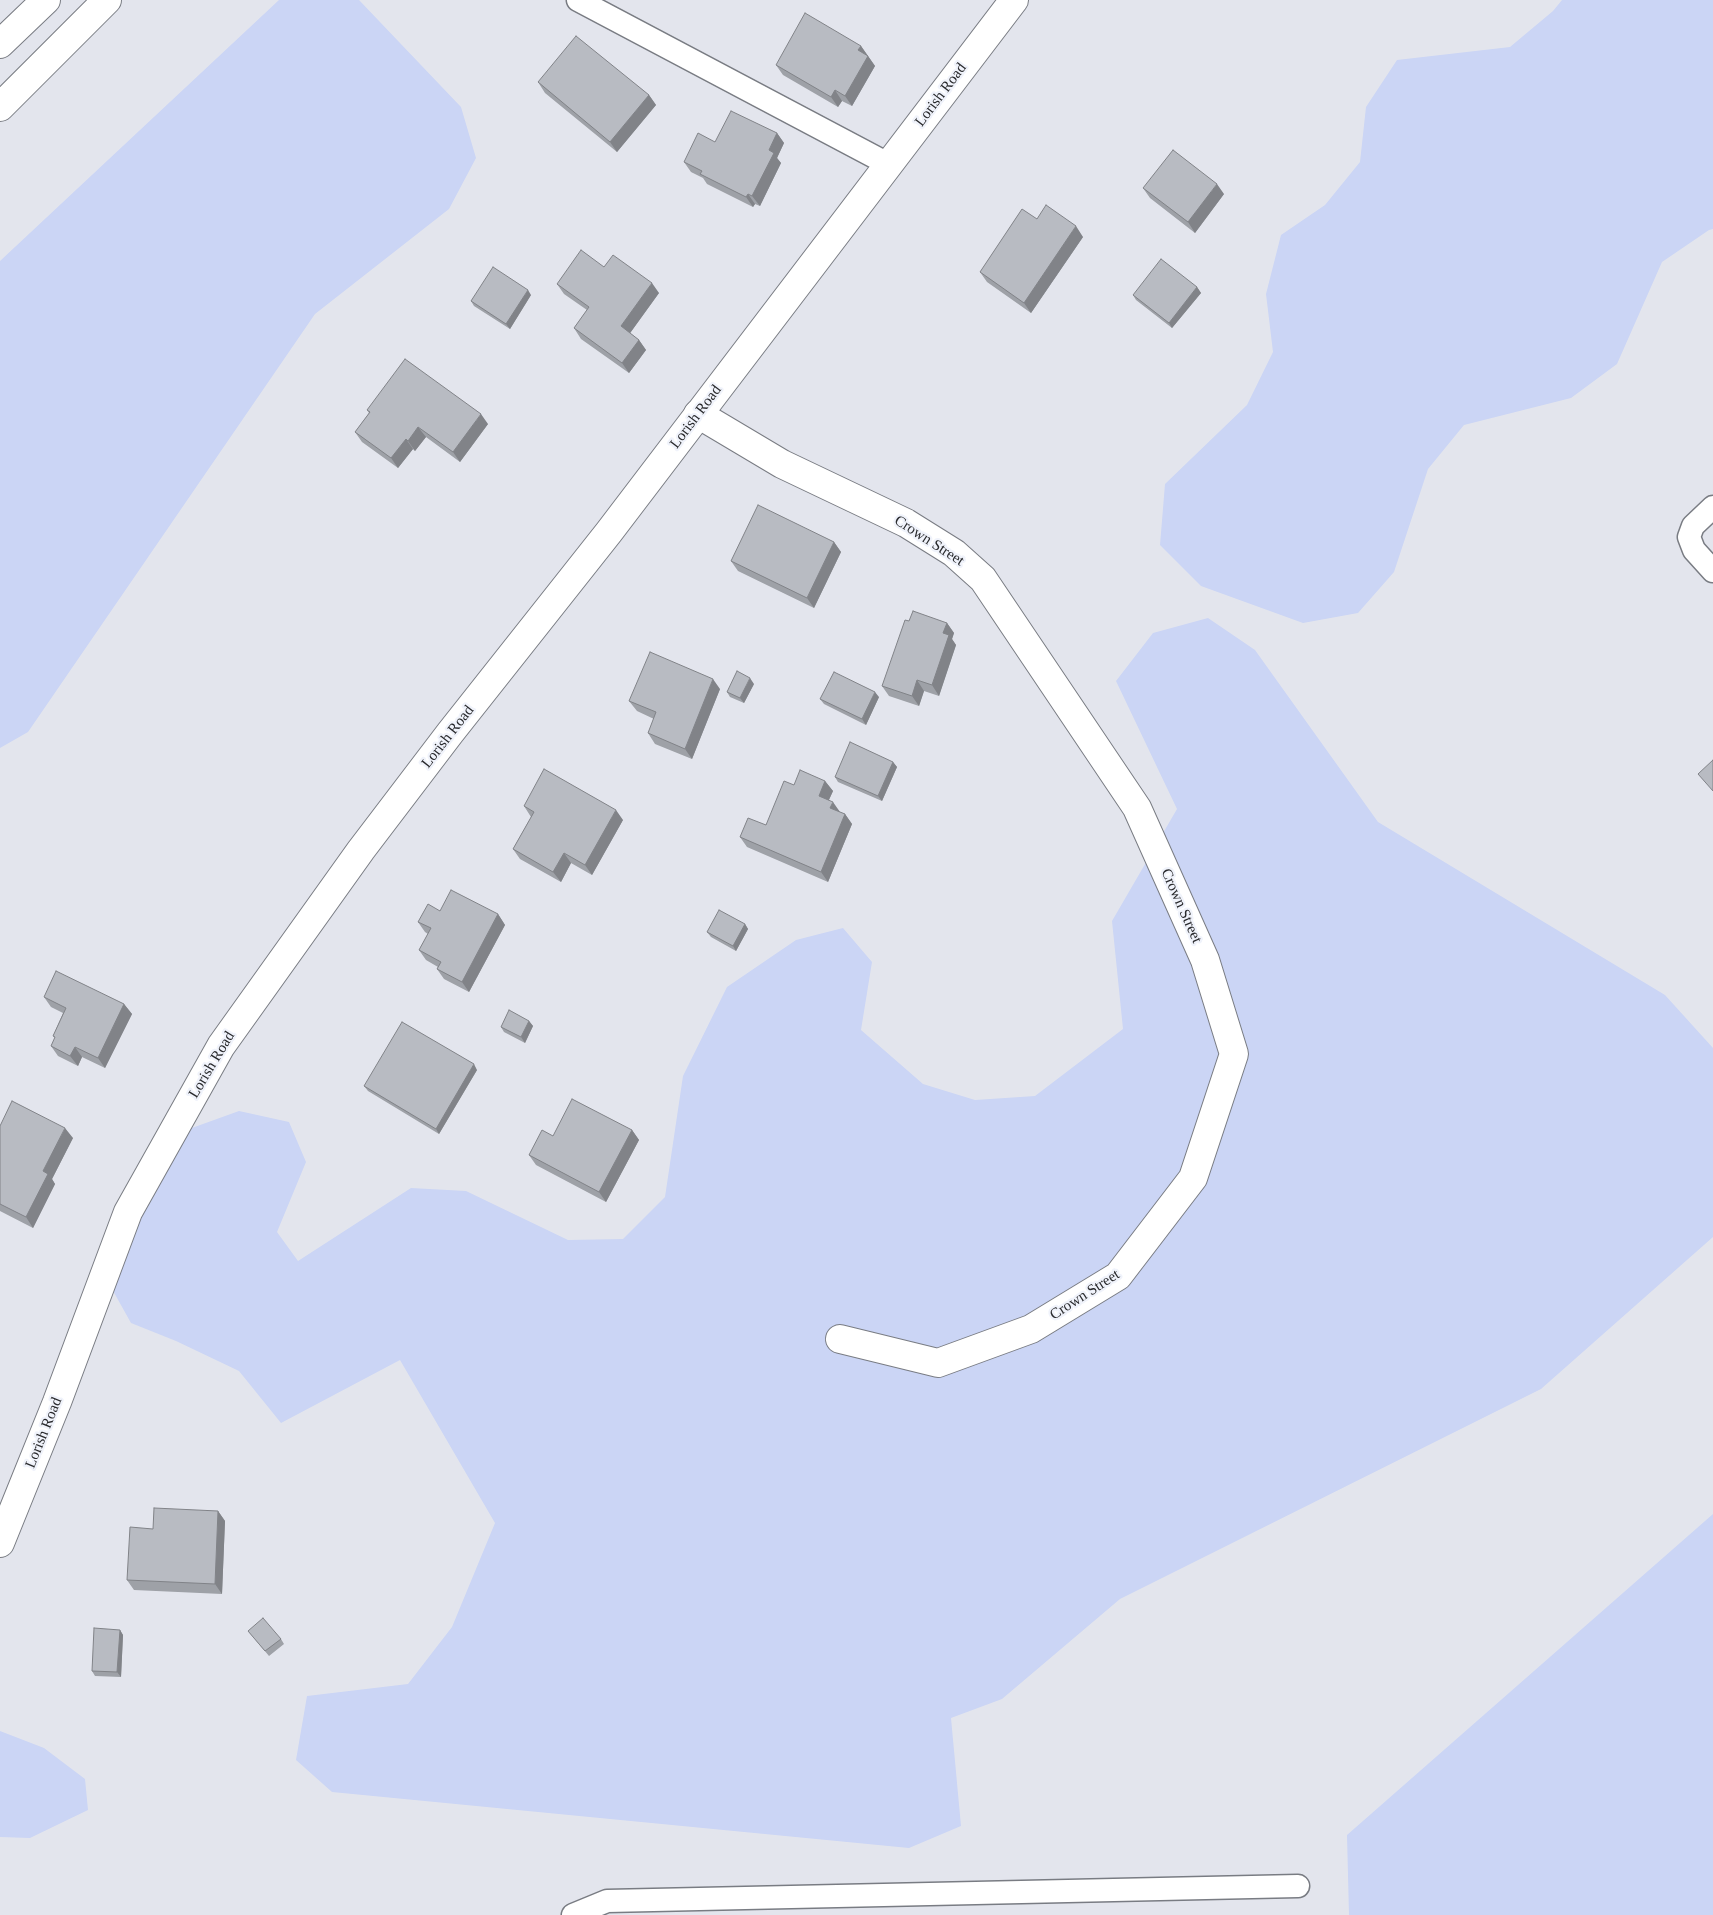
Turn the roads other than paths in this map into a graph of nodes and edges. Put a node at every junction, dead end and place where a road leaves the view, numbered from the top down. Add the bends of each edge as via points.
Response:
1 (46, 0) edge
2 (107, 0) edge
3 (578, 0) edge
4 (1014, 0) edge
5 (0, 44) edge
6 (0, 107) edge
7 (888, 164) junction
8 (698, 414) junction
9 (1713, 508) edge
10 (1713, 571) edge
11 (840, 1339) dead end
12 (0, 1543) edge
13 (1298, 1886) dead end
14 (573, 1915) edge

1 - 5 main road
2 - 6 main road
3 - 7 lane
4 - 7 main road, Lorish Road
7 - 8 main road, Lorish Road
8 - 11 main road, Crown Street via 782,464 906,523 954,553 984,579 1137,808 1205,960 1234,1054 1193,1178 1118,1276 1031,1329 938,1363
8 - 12 main road, Lorish Road via 367,842 221,1046 128,1212
9 - 10 lane via 1693,526 1689,537 1694,550
13 - 14 lane via 607,1902

